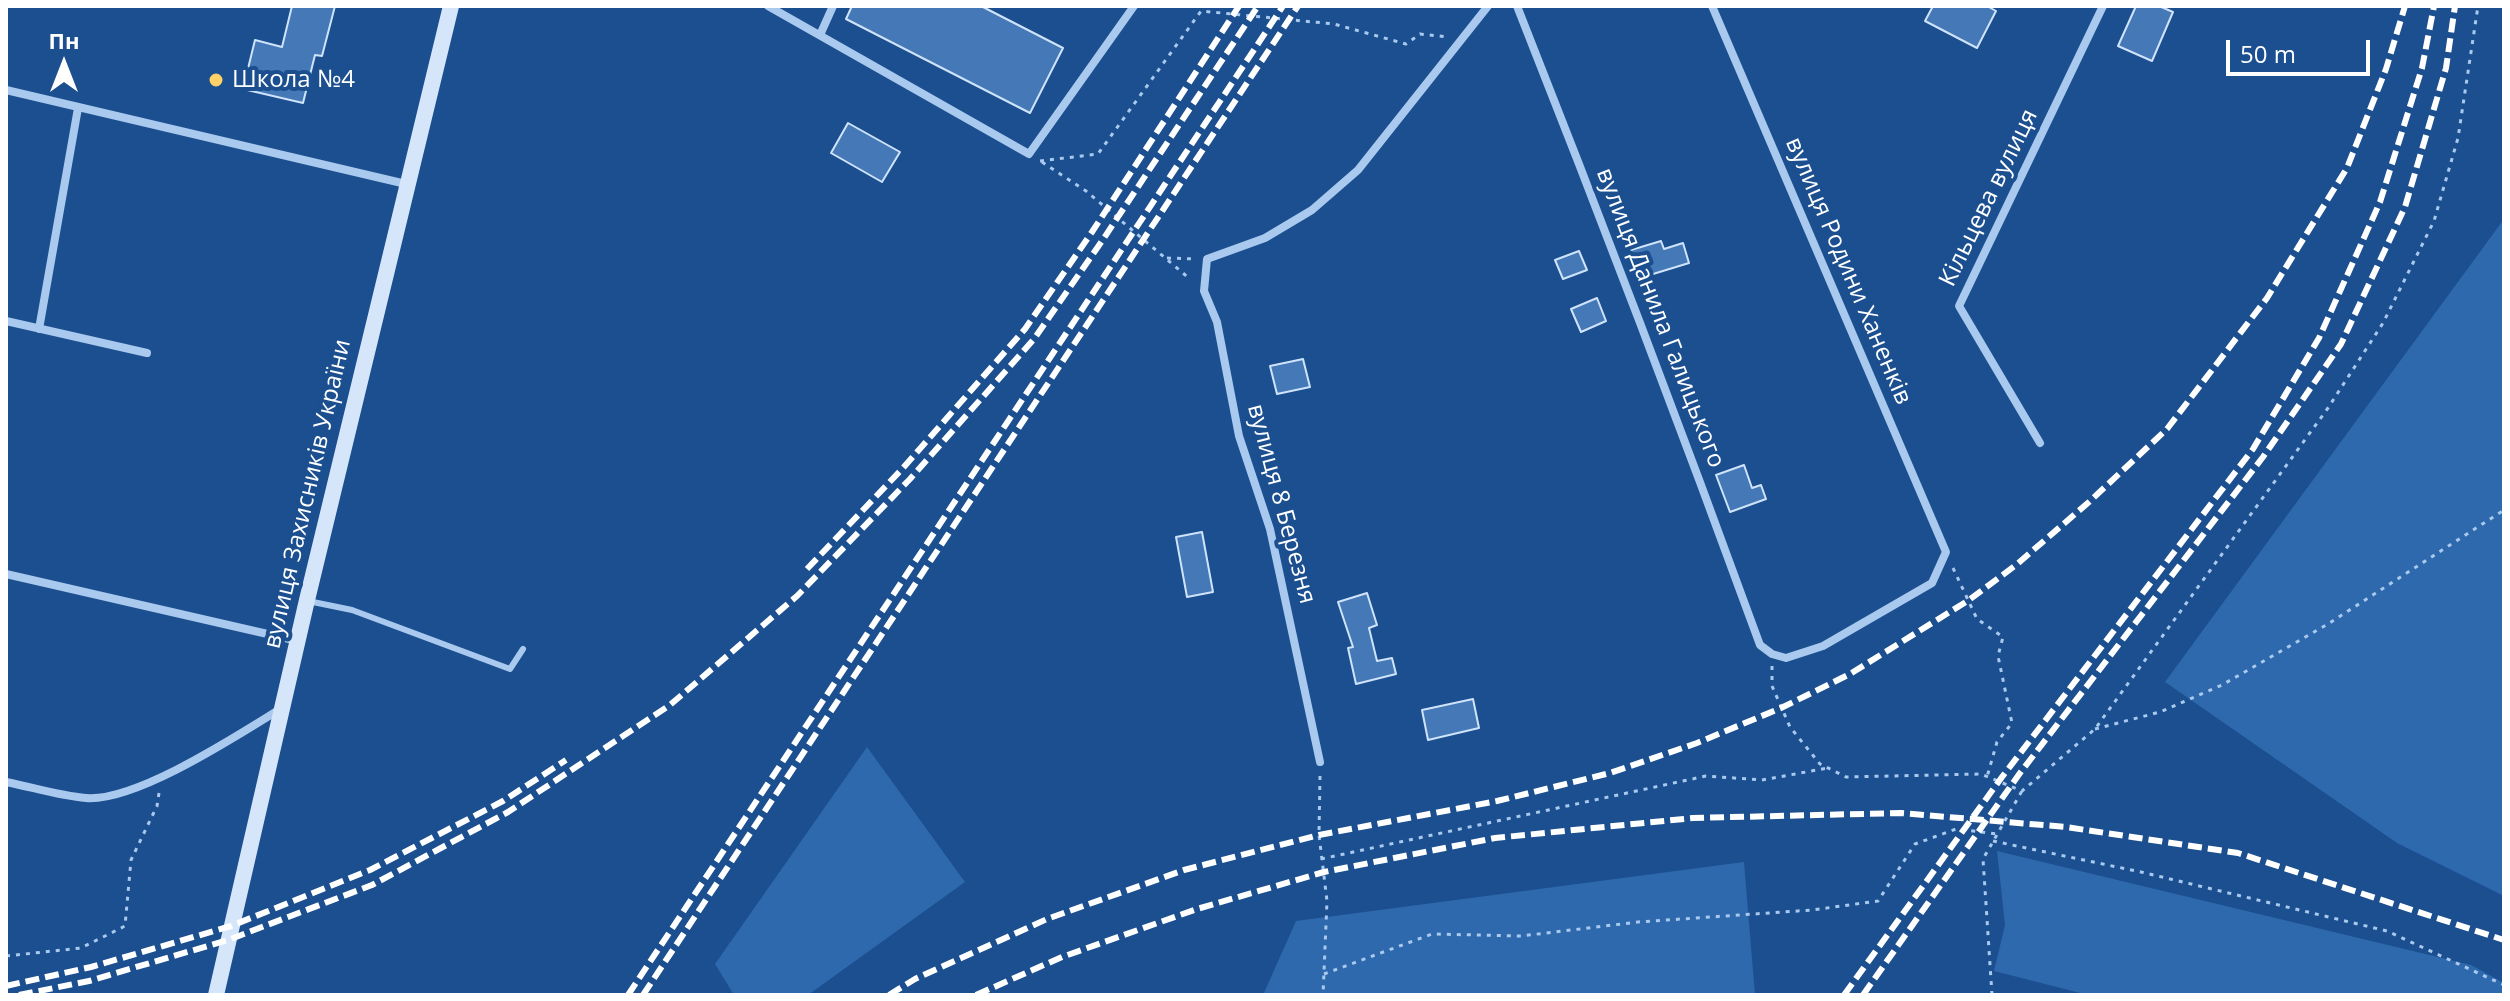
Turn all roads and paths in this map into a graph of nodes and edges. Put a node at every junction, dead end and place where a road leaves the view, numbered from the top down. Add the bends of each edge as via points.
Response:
1 (451, 6) edge
2 (768, 6) edge
3 (833, 6) edge
4 (1134, 6) edge
5 (1488, 6) edge
6 (1517, 6) edge
7 (1712, 6) edge
8 (2103, 6) edge
9 (2478, 6) edge
10 (820, 35) junction
11 (1462, 38) junction
12 (6, 90) edge
13 (78, 108) junction
14 (406, 184) junction
15 (1166, 258) junction
16 (1207, 259) junction
17 (1204, 291) junction
18 (6, 321) edge
19 (39, 329) junction
20 (147, 353) dead end
21 (2040, 443) dead end
22 (2504, 510) edge
23 (1946, 552) junction
24 (6, 574) edge
25 (307, 600) junction
26 (298, 641) junction
27 (523, 649) dead end
28 (1772, 654) junction
29 (283, 707) junction
30 (2095, 729) junction
31 (1320, 762) joint
32 (1828, 768) junction
33 (163, 775) junction
34 (1987, 777) junction
35 (6, 782) edge
36 (2022, 791) junction
37 (1997, 834) junction
38 (1993, 841) junction
39 (1321, 859) junction
40 (6, 956) edge
41 (1324, 974) junction
42 (2504, 985) edge
43 (216, 995) edge
44 (1323, 995) edge
45 (1992, 995) edge

1 - 14 main road, вулиця Захисників України
2 - 10 street
3 - 10 street
4 - 10 street via 1029,154
5 - 11 street
6 - 28 street, вулиця Данила Галицького via 1760,645
7 - 23 street, вулиця Родини Ханенків
8 - 21 street, Кільцева вулиця via 1959,306
9 - 30 path via 2458,138 2434,221 2383,323 2328,408
11 - 15 path via 1420,34 1406,44 1334,24 1201,11 1098,154 1040,161 1086,191
11 - 16 street via 1358,170 1312,210 1265,238
12 - 13 street
13 - 14 street
13 - 19 street
14 - 25 main road, вулиця Захисників України
15 - 16 path
15 - 17 path
16 - 17 street, вулиця 8 Березня
17 - 31 street, вулиця 8 Березня via 1217,322 1239,436 1270,529
18 - 19 street
19 - 20 street
22 - 30 path via 2328,624 2222,685 2160,712
23 - 28 street via 1932,583 1866,623 1823,646 1786,658
23 - 34 path via 1977,619 2003,637 1998,656 2012,723 1997,742
24 - 26 street
25 - 26 main road, вулиця Захисників України
25 - 27 lane via 352,610 510,669
26 - 29 main road, вулиця Захисників України
28 - 32 path via 1772,686 1790,727
29 - 33 street
29 - 43 main road, вулиця Захисників України
30 - 36 path
31 - 39 path
32 - 34 path via 1846,777
32 - 39 path via 1762,780 1706,776
33 - 35 street via 122,792 88,798
33 - 40 path via 157,806 131,860 125,926 81,948
34 - 36 path
36 - 37 path
37 - 38 path
37 - 41 path via 1956,829 1915,844 1878,901 1521,936 1432,934
38 - 42 path via 2387,931
38 - 45 path via 1983,859
39 - 41 path via 1327,901
41 - 44 path

